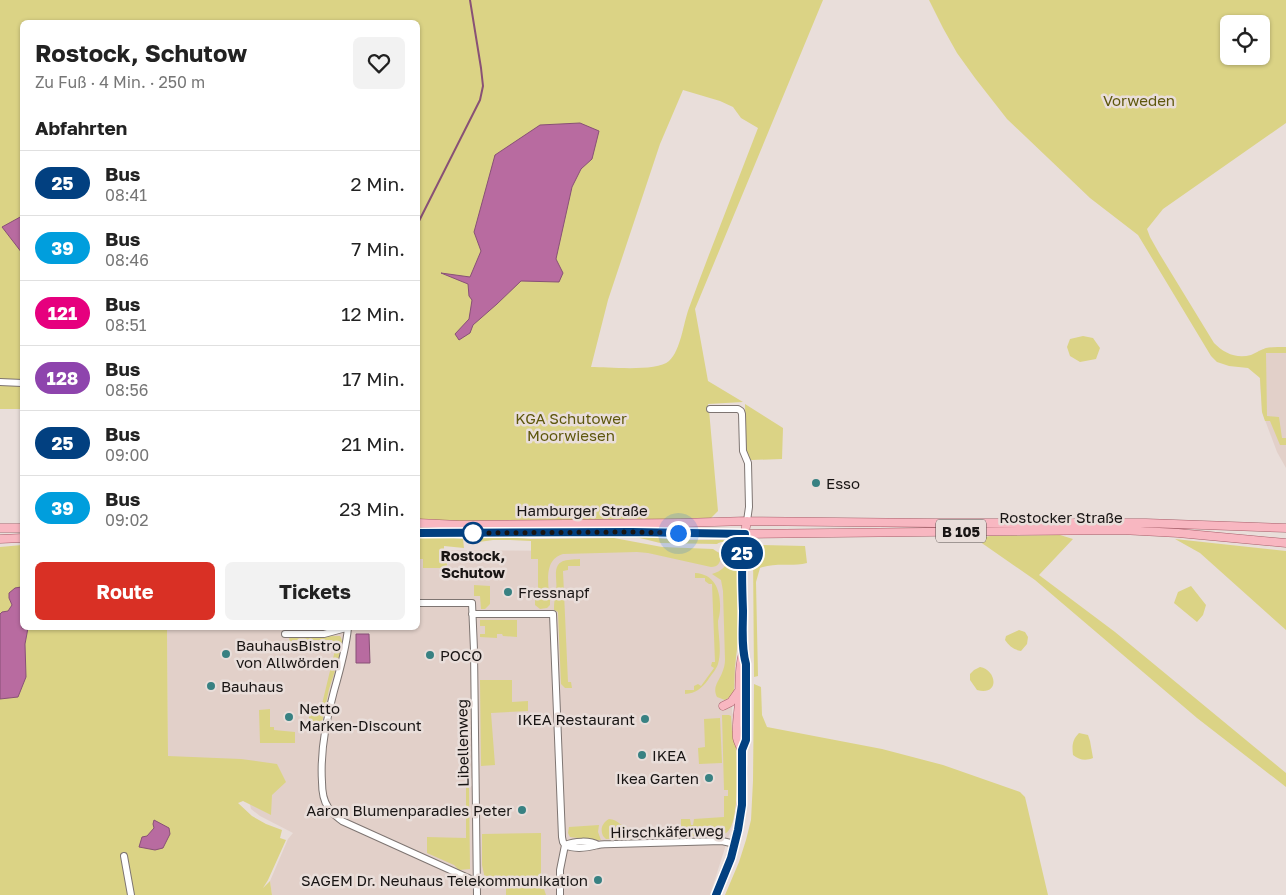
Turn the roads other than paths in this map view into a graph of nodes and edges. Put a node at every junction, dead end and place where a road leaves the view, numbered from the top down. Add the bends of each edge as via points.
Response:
1 (0, 382) edge
2 (20, 383) edge
3 (710, 409) dead end
4 (747, 521) junction
5 (420, 523) edge
6 (0, 528) edge
7 (20, 528) edge
8 (1286, 528) edge
9 (420, 533) edge
10 (745, 534) junction
11 (20, 538) edge
12 (0, 539) edge
13 (1286, 543) edge
14 (420, 603) edge
15 (472, 614) junction
16 (339, 630) edge
17 (347, 630) edge
18 (285, 634) dead end
19 (743, 653) junction
20 (739, 690) junction
21 (723, 706) dead end
22 (742, 750) junction
23 (735, 844) junction
24 (565, 845) junction
25 (124, 856) dead end
26 (477, 882) junction
27 (131, 895) edge
28 (477, 895) edge
29 (560, 895) edge
30 (716, 895) edge

1 - 2 street
3 - 4 street via 738,409 742,414 744,452 748,463
4 - 5 main road, Hamburger Straße / B 105
4 - 8 main road, Rostocker Straße / B 105 via 1146,523
4 - 10 main road
6 - 7 main road
9 - 10 main road, Hamburger Straße / B 105
10 - 13 main road, Rostocker Straße / B 105 via 1130,530
10 - 19 main road via 742,548
11 - 12 main road
14 - 15 street, Libellenweg via 472,603
15 - 24 street via 553,614 562,837
15 - 26 street, Libellenweg
16 - 18 street via 324,634
17 - 26 street via 323,746 322,789 328,807 342,821
19 - 20 main road via 739,665
19 - 22 main road via 746,664 746,740
20 - 21 main road via 731,702
20 - 22 main road via 737,740
22 - 23 main road via 742,805
23 - 24 street, Hirschkäferweg via 722,841
23 - 30 main road
24 - 29 street
25 - 27 street
26 - 28 street, Libellenweg

